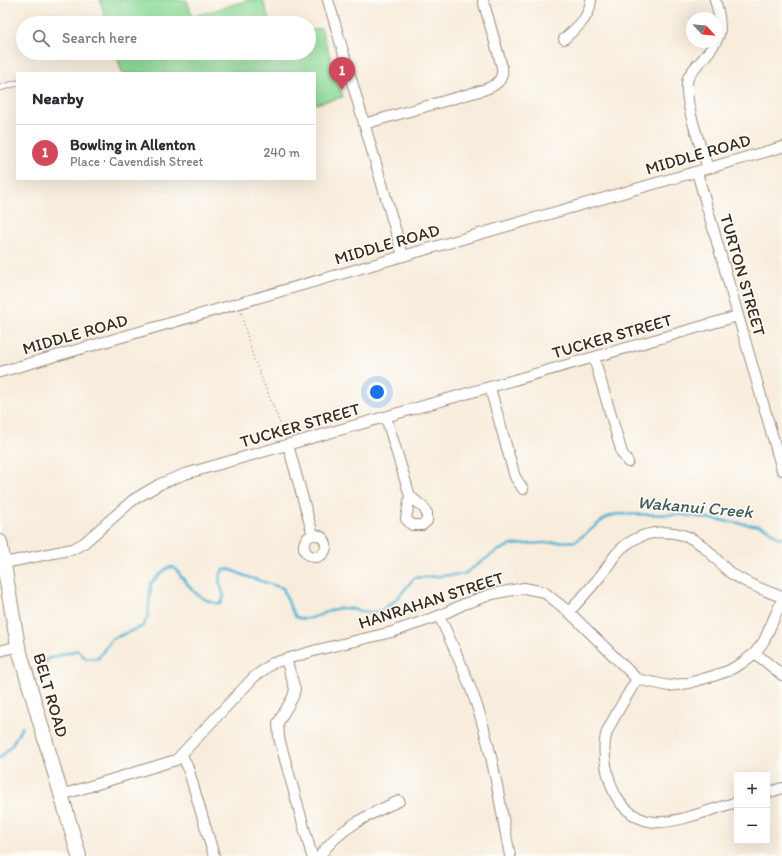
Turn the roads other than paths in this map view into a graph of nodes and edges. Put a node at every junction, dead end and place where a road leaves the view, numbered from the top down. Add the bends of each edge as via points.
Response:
1 (328, 0) edge
2 (483, 0) edge
3 (591, 0) edge
4 (715, 0) edge
5 (564, 39) dead end
6 (16, 83) edge
7 (0, 88) edge
8 (364, 124) junction
9 (782, 147) edge
10 (708, 168) junction
11 (697, 172) junction
12 (403, 256) junction
13 (738, 316) junction
14 (594, 358) junction
15 (0, 372) edge
16 (490, 388) junction
17 (386, 417) junction
18 (288, 445) junction
19 (779, 451) edge
20 (628, 462) dead end
21 (782, 470) edge
22 (523, 489) dead end
23 (410, 496) dead end
24 (313, 535) dead end
25 (0, 542) edge
26 (4, 562) junction
27 (782, 598) edge
28 (569, 612) junction
29 (439, 616) junction
30 (18, 646) junction
31 (0, 651) edge
32 (755, 653) junction
33 (286, 659) junction
34 (782, 674) edge
35 (637, 679) junction
36 (182, 755) junction
37 (782, 788) edge
38 (770, 792) edge
39 (61, 795) junction
40 (399, 801) dead end
41 (734, 803) edge
42 (79, 856) edge
43 (214, 856) edge
44 (312, 856) edge
45 (320, 856) edge
46 (510, 856) edge

1 - 8 street
2 - 8 street via 502,66 502,75 498,82 483,90
3 - 5 street via 584,21
4 - 10 street via 721,27 719,36 688,78 687,91 688,103
6 - 7 lane
8 - 12 street
9 - 10 street, MIDDLE ROAD
10 - 11 street, MIDDLE ROAD
11 - 12 street, MIDDLE ROAD
11 - 13 street, TURTON STREET
12 - 15 street, MIDDLE ROAD
13 - 14 street, TUCKER STREET
13 - 19 street, TURTON STREET
14 - 16 street, TUCKER STREET
14 - 20 street via 622,453
16 - 17 street, TUCKER STREET
16 - 22 street via 515,477
17 - 18 street, TUCKER STREET
17 - 23 street
18 - 24 street
18 - 26 street, TUCKER STREET via 185,474 160,484 133,500 84,543 73,549
19 - 21 street
25 - 26 street, BELT ROAD
26 - 30 street, BELT ROAD
27 - 28 street via 731,573 693,540 670,532 652,532 633,540 617,553
27 - 32 street via 764,641
28 - 29 street, HANRAHAN STREET via 544,592 524,588 492,594
28 - 35 street, HANRAHAN STREET
29 - 33 street, HANRAHAN STREET via 392,632
29 - 46 street via 477,704
30 - 31 street
30 - 39 street, BELT ROAD
32 - 34 street
32 - 35 street via 728,670 689,683 669,686
33 - 36 street, HANRAHAN STREET via 274,663 254,677
33 - 44 street via 294,689 293,697 278,723 279,738
35 - 41 street via 607,733 604,749 613,790 623,807 640,818 654,822 667,821
36 - 39 street, HANRAHAN STREET via 169,763
36 - 43 street via 191,776
37 - 38 street
39 - 42 street, BELT ROAD
40 - 45 street via 354,824 336,837

